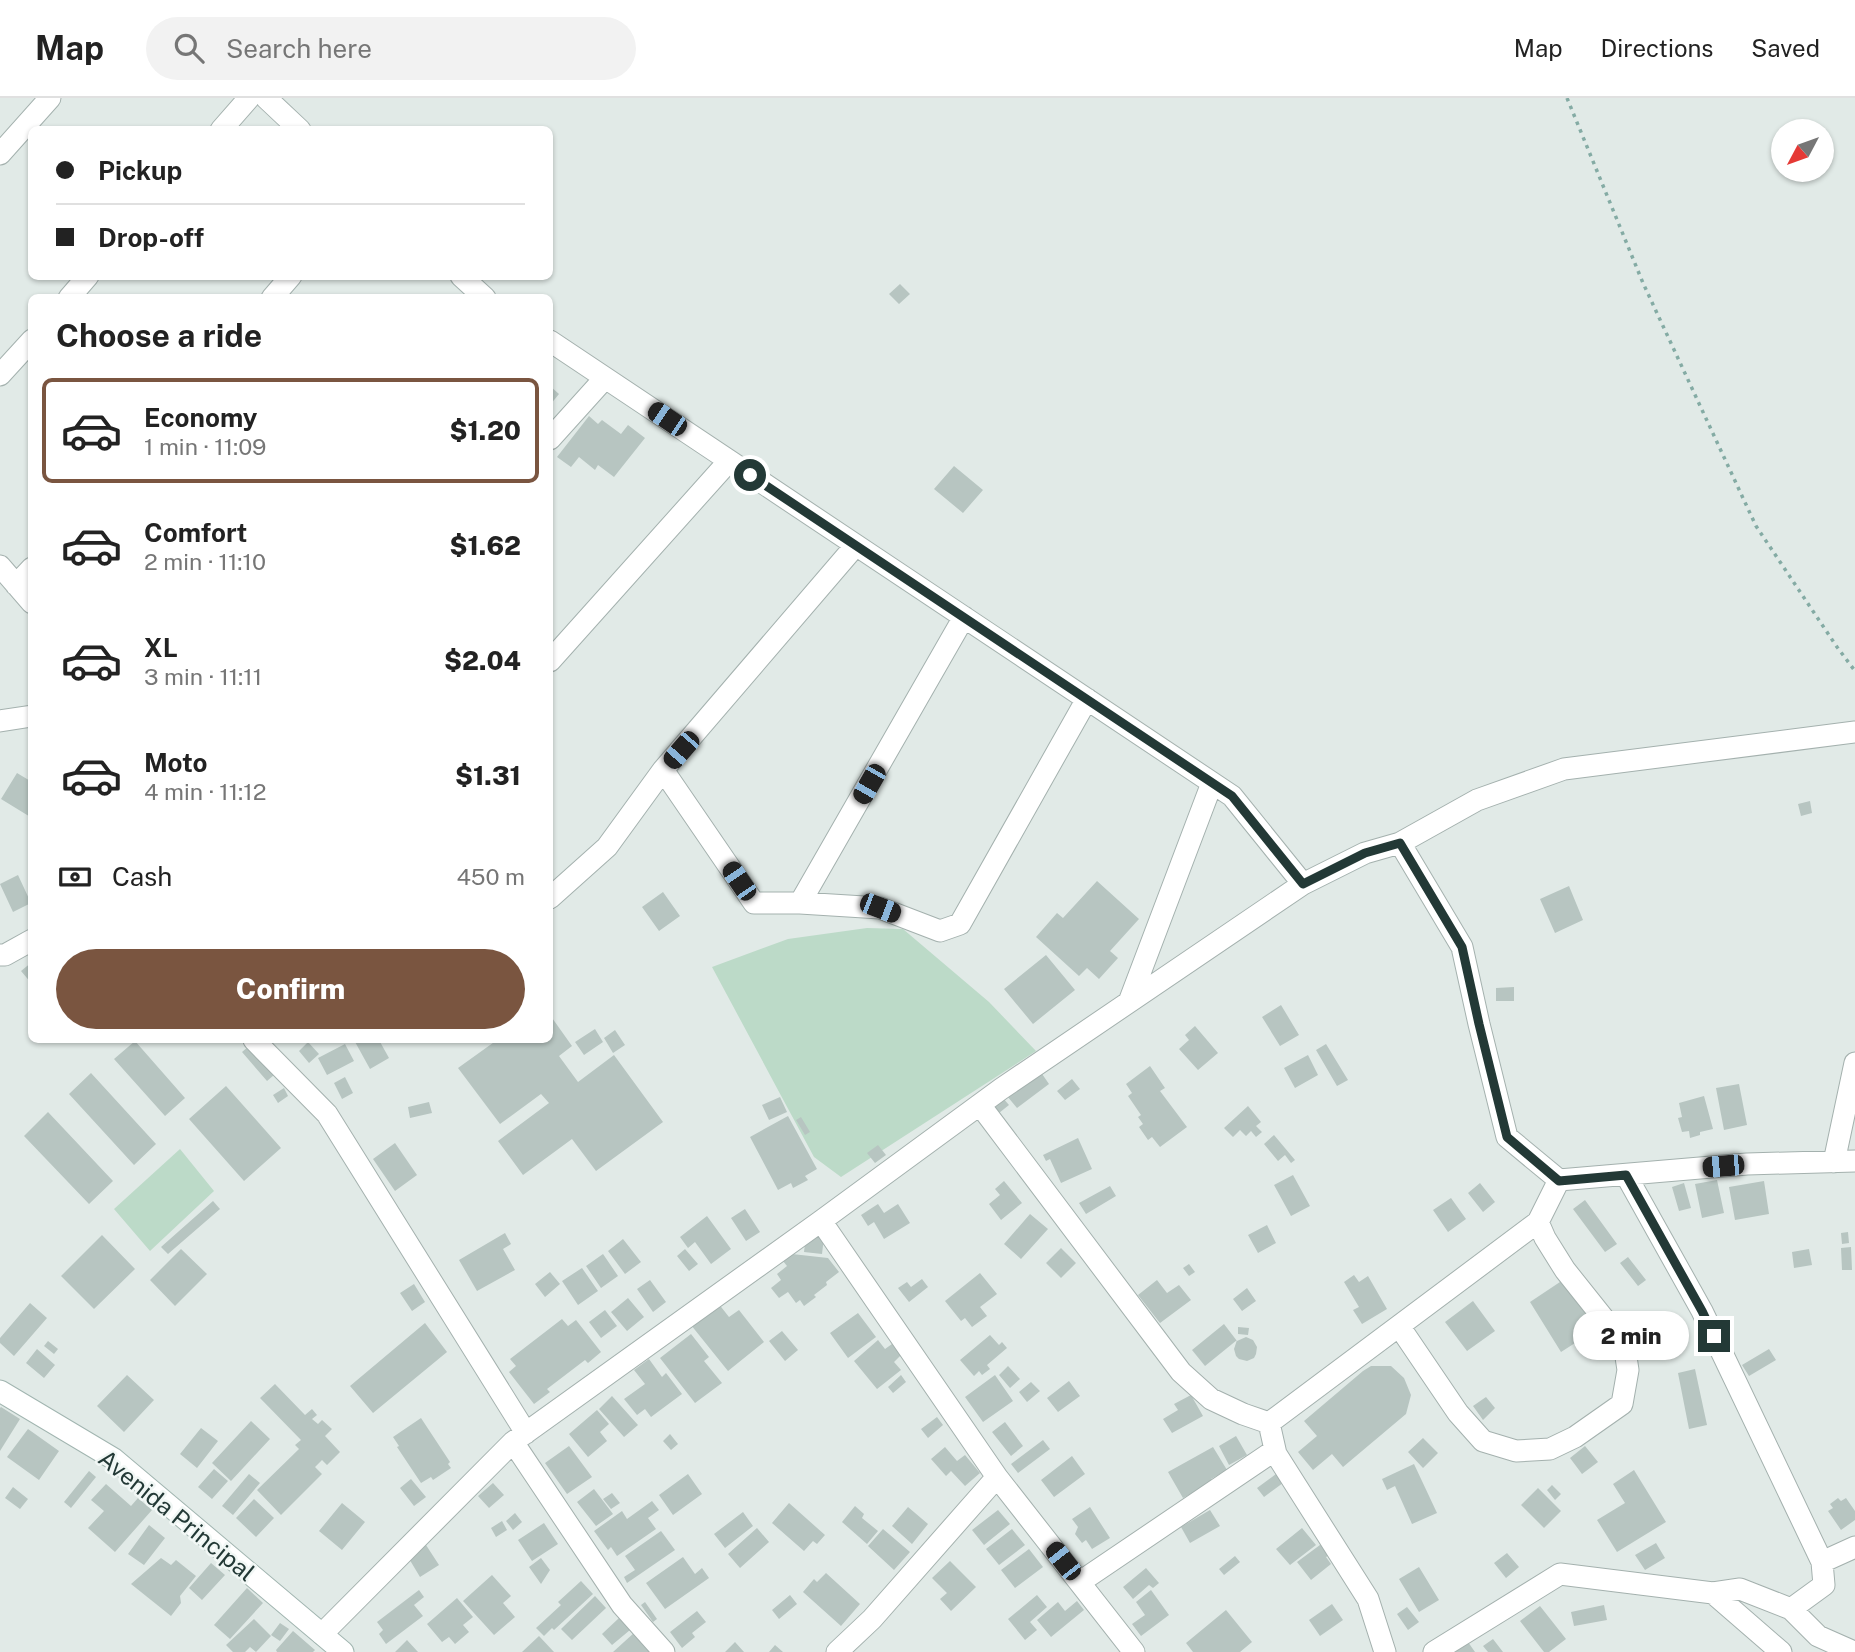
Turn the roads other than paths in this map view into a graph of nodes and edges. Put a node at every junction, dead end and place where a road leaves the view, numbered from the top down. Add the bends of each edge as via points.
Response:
1 (50, 98) edge
2 (249, 98) edge
3 (265, 98) edge
4 (224, 126) edge
5 (296, 126) edge
6 (0, 154) edge
7 (85, 280) edge
8 (288, 280) edge
9 (465, 280) edge
10 (72, 294) edge
11 (275, 294) edge
12 (479, 294) edge
13 (553, 343) edge
14 (28, 344) edge
15 (0, 374) edge
16 (605, 377) junction
17 (553, 436) edge
18 (729, 461) junction
19 (856, 545) junction
20 (0, 566) edge
21 (28, 572) edge
22 (16, 585) junction
23 (28, 598) edge
24 (964, 617) junction
25 (553, 658) edge
26 (1087, 699) junction
27 (28, 717) edge
28 (0, 721) edge
29 (1855, 732) edge
30 (663, 770) junction
31 (1212, 783) junction
32 (1400, 843) junction
33 (1303, 884) junction
34 (553, 895) edge
35 (800, 903) junction
36 (28, 942) edge
37 (0, 955) edge
38 (1129, 1002) junction
39 (257, 1043) edge
40 (1855, 1063) edge
41 (980, 1105) junction
42 (1844, 1161) edge
43 (1626, 1175) junction
44 (1559, 1181) junction
45 (821, 1221) junction
46 (1538, 1222) junction
47 (1399, 1326) junction
48 (0, 1391) edge
49 (1269, 1423) junction
50 (519, 1437) junction
51 (1275, 1450) junction
52 (997, 1477) junction
53 (1855, 1547) edge
54 (1822, 1562) junction
55 (1080, 1582) junction
56 (1713, 1593) junction
57 (1791, 1609) junction
58 (322, 1634) junction
59 (343, 1652) edge
60 (664, 1652) edge
61 (837, 1652) edge
62 (1134, 1652) edge
63 (1384, 1652) edge
64 (1434, 1652) edge
65 (1781, 1652) edge
66 (1854, 1652) edge

1 - 6 street
2 - 4 street
3 - 5 street
7 - 10 street
8 - 11 street
9 - 12 street
13 - 16 street
14 - 15 street
16 - 17 street
16 - 18 street
18 - 19 street
18 - 25 street
19 - 24 street
19 - 30 street
20 - 22 street
21 - 22 street
22 - 23 street
24 - 26 street
24 - 35 street
26 - 31 street
26 - 35 street via 960,924 940,931 880,908
27 - 28 street
29 - 32 street via 1564,769 1477,800
30 - 34 street via 607,847
30 - 35 street via 754,903
31 - 33 street via 1232,796
31 - 38 street
32 - 33 street via 1365,853
32 - 44 street via 1462,947 1507,1137
33 - 38 street
36 - 37 street
38 - 41 street
39 - 50 street via 327,1114
40 - 42 street
41 - 45 street
41 - 49 street via 1181,1372 1211,1399
42 - 43 street
43 - 44 street
43 - 54 street via 1702,1311
44 - 46 street
45 - 50 street
45 - 52 street
46 - 47 street
46 - 47 street via 1565,1270 1624,1344 1628,1370 1622,1404 1550,1449 1516,1451 1483,1441 1458,1413
47 - 49 street
48 - 58 street, Avenida Principal via 114,1459
49 - 51 street
50 - 58 street
50 - 60 street via 621,1605
51 - 55 street
51 - 63 street via 1368,1599
52 - 55 street
52 - 61 street via 872,1619
53 - 54 street
54 - 57 street via 1824,1585
55 - 62 street
56 - 57 street via 1740,1589
56 - 64 street via 1560,1574
56 - 65 street
57 - 66 street via 1818,1636
58 - 59 street, Avenida Principal

